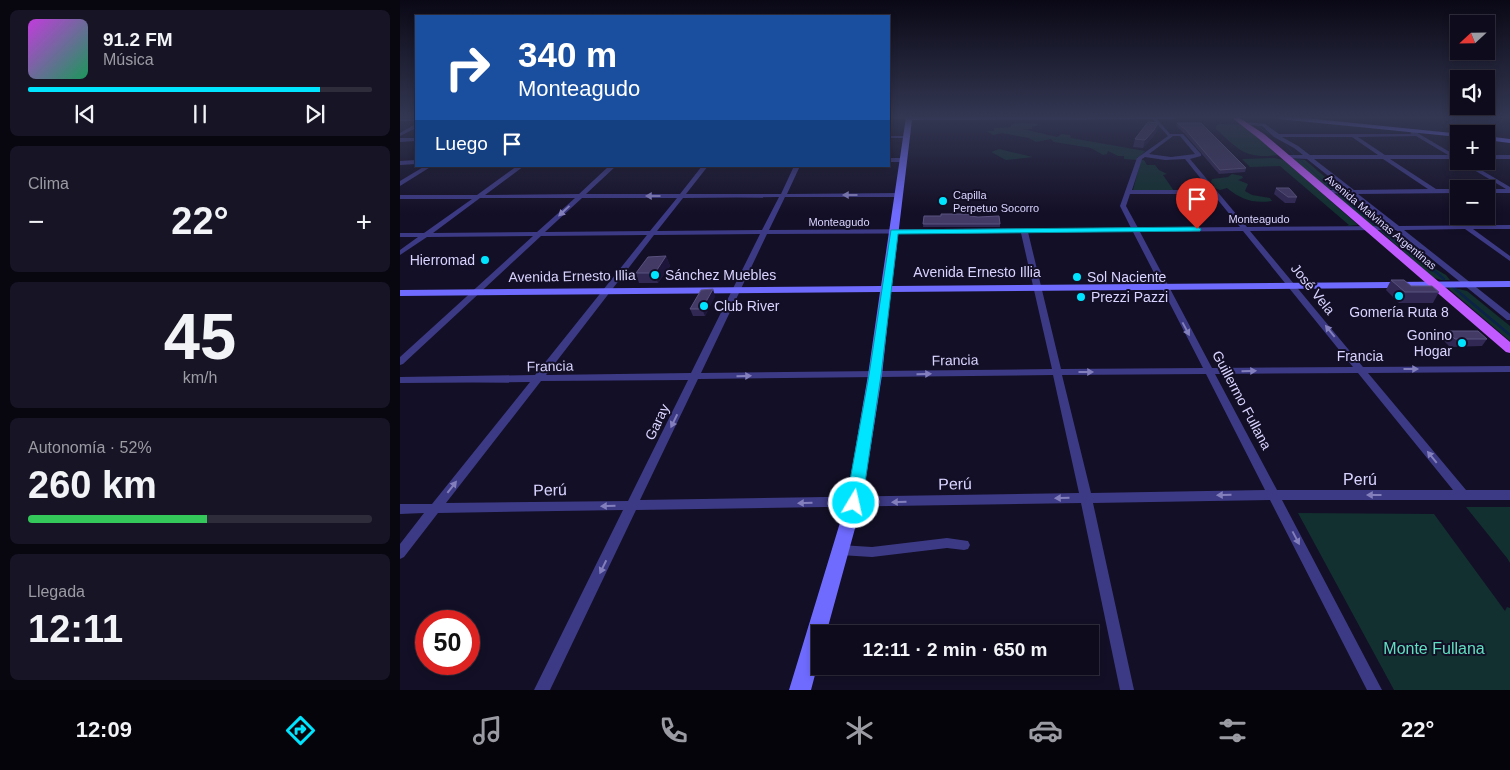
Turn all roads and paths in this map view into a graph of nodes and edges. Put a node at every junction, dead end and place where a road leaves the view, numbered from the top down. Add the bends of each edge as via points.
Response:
1 (904, 149) edge
2 (1151, 149) edge
3 (1194, 149) edge
4 (1277, 149) edge
5 (1300, 149) edge
6 (1373, 149) edge
7 (1144, 154) junction
8 (1286, 157) junction
9 (1384, 157) junction
10 (1495, 157) edge
11 (1510, 157) edge
12 (1187, 158) junction
13 (1310, 158) junction
14 (1450, 158) edge
15 (890, 160) edge
16 (903, 160) junction
17 (415, 162) edge
18 (400, 163) edge
19 (427, 167) edge
20 (519, 167) edge
21 (612, 167) edge
22 (704, 167) edge
23 (797, 167) edge
24 (1477, 170) edge
25 (400, 184) edge
26 (1510, 190) edge
27 (1434, 191) junction
28 (1450, 191) edge
29 (1495, 191) edge
30 (1127, 192) junction
31 (1216, 192) junction
32 (1326, 192) junction
33 (1352, 192) junction
34 (783, 195) junction
35 (899, 195) junction
36 (580, 196) junction
37 (682, 196) junction
38 (478, 197) junction
39 (400, 198) edge
40 (1510, 227) edge
41 (1369, 228) junction
42 (1398, 228) junction
43 (1466, 228) junction
44 (1246, 229) junction
45 (1024, 230) junction
46 (1135, 230) junction
47 (894, 231) junction
48 (765, 232) junction
49 (653, 233) junction
50 (426, 234) junction
51 (539, 234) junction
52 (400, 235) edge
53 (400, 253) edge
54 (1510, 259) edge
55 (1292, 284) junction
56 (1435, 284) junction
57 (1468, 284) junction
58 (1510, 284) edge
59 (1164, 286) junction
60 (1037, 287) junction
61 (886, 288) junction
62 (738, 290) junction
63 (607, 291) junction
64 (400, 292) edge
65 (476, 292) junction
66 (1510, 318) edge
67 (1510, 349) edge
68 (400, 362) edge
69 (1510, 369) edge
70 (1361, 370) junction
71 (1209, 371) junction
72 (1057, 372) junction
73 (875, 375) junction
74 (695, 377) junction
75 (400, 380) edge
76 (537, 380) junction
77 (1273, 495) junction
78 (1463, 495) junction
79 (1510, 495) edge
80 (1086, 497) junction
81 (854, 503) junction
82 (633, 505) junction
83 (435, 508) junction
84 (400, 509) edge
85 (964, 545) dead end
86 (840, 550) junction
87 (400, 553) edge
88 (542, 690) edge
89 (800, 690) edge
90 (1127, 690) edge
91 (1375, 690) edge

1 - 16 main road
2 - 7 street, Guillermo Fullana
3 - 12 street via 1199,154
4 - 8 main road, Avenida Malvinas Argentinas
5 - 13 street
6 - 9 street
7 - 12 street via 1159,158
7 - 30 street, Guillermo Fullana
8 - 13 street
8 - 32 main road, Avenida Malvinas Argentinas
9 - 13 street
9 - 14 street
9 - 27 street
10 - 11 street
12 - 31 street, José Vela
13 - 33 street
15 - 16 street
16 - 35 main road
17 - 18 street
19 - 25 street
20 - 38 street
21 - 36 street
22 - 37 street
23 - 34 street, Garay
24 - 26 street
26 - 29 street
27 - 28 street
27 - 33 street
30 - 31 street
30 - 46 street, Guillermo Fullana via 1123,206
31 - 44 street, José Vela
32 - 33 street
32 - 41 main road, Avenida Malvinas Argentinas
33 - 42 street
35 -> 34 street
34 - 37 street
34 - 48 street, Garay
35 - 47 main road
37 -> 36 street
36 - 38 street
36 -> 51 street
37 - 49 street
38 - 39 street
38 - 50 street
40 - 43 street, Monteagudo
41 - 42 street, Monteagudo
41 - 44 street, Monteagudo
41 - 56 main road, Avenida Malvinas Argentinas
42 - 43 street, Monteagudo
42 - 57 street
43 - 54 street
44 - 46 street, Monteagudo
44 - 55 street, José Vela
45 - 46 street, Monteagudo
45 - 47 street, Monteagudo
45 - 60 street
46 - 59 street, Guillermo Fullana
47 - 48 street, Monteagudo
47 - 61 main road
48 - 49 street, Monteagudo
48 - 62 street, Garay
49 - 51 street, Monteagudo
49 - 63 street
50 - 51 street, Monteagudo
50 - 52 street, Monteagudo
50 - 53 street
51 - 65 street
55 - 56 main road, Avenida Ernesto Illia
55 - 59 main road, Avenida Ernesto Illia
70 -> 55 street, José Vela
56 - 57 main road, Avenida Ernesto Illia
56 - 67 main road, Avenida Malvinas Argentinas
57 - 58 main road, Avenida Ernesto Illia
57 - 66 street
59 - 60 main road, Avenida Ernesto Illia
59 -> 71 street, Guillermo Fullana
60 - 61 main road, Avenida Ernesto Illia
60 - 72 street
61 - 62 main road, Avenida Ernesto Illia
61 - 73 main road
62 - 63 main road, Avenida Ernesto Illia
62 - 74 street, Garay
63 - 65 main road, Avenida Ernesto Illia
63 - 76 street
64 - 65 main road, Avenida Ernesto Illia
65 - 68 street
70 -> 69 street, Francia
71 -> 70 street, Francia
78 -> 70 street, José Vela
72 -> 71 street, Francia
71 - 77 street, Guillermo Fullana
73 -> 72 street, Francia
72 - 80 street
74 -> 73 street, Francia
73 - 81 main road
74 - 76 street, Francia
74 -> 82 street, Garay
75 - 76 street, Francia
83 -> 76 street
78 -> 77 street, Perú
77 -> 80 street, Perú
77 -> 91 street, Guillermo Fullana
78 - 79 street, Perú
80 -> 81 street, Perú
80 - 90 street
81 -> 82 street, Perú
81 - 86 main road
82 -> 83 street, Perú
82 -> 88 street, Garay
83 - 84 street, Perú
83 - 87 street
85 - 86 street via 872,552
86 - 89 main road

